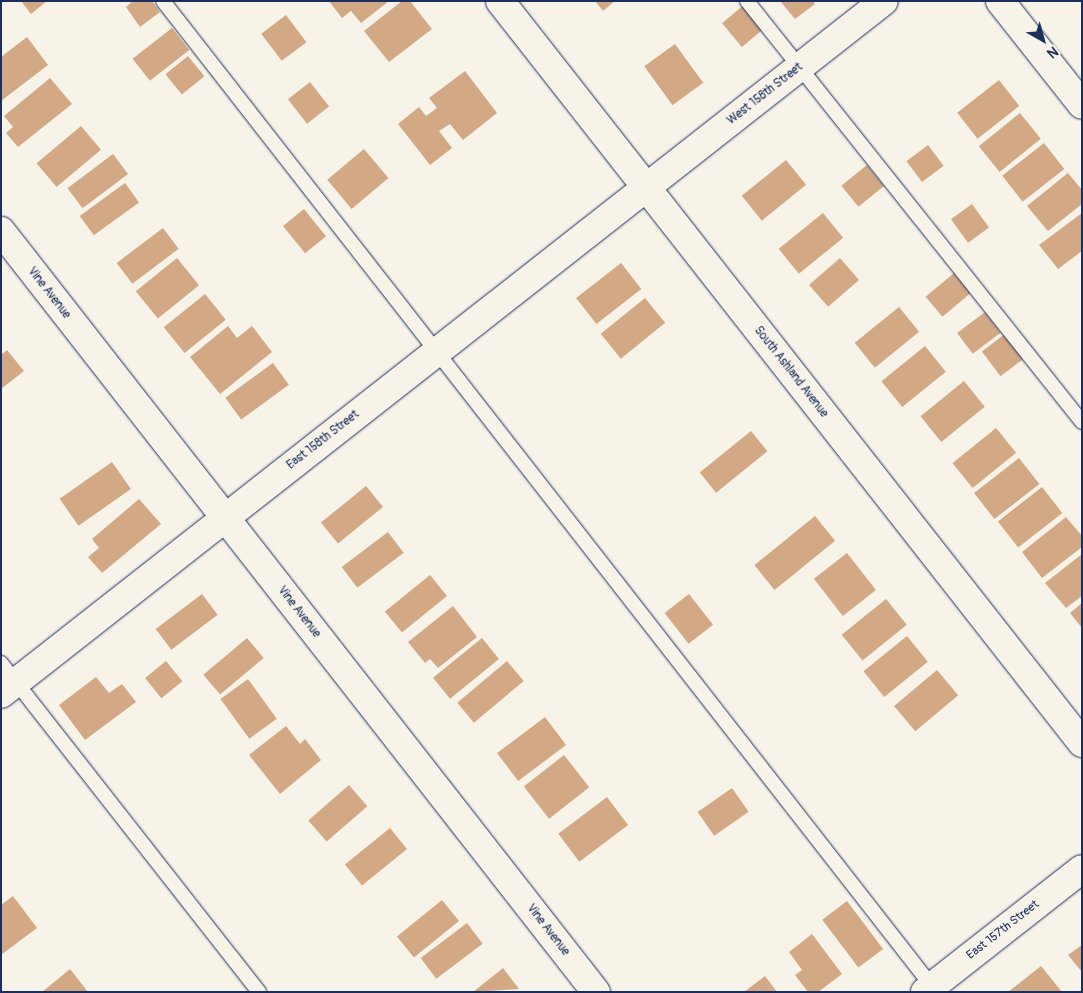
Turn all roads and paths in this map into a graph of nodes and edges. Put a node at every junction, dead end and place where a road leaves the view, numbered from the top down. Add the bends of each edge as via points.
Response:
1 (163, 1) edge
2 (500, 1) edge
3 (747, 1) edge
4 (884, 1) edge
5 (1000, 1) edge
6 (800, 67) junction
7 (1082, 105) edge
8 (646, 187) junction
9 (1, 231) edge
10 (436, 352) junction
11 (1082, 422) edge
12 (225, 518) junction
13 (6, 679) edge
14 (1082, 744) edge
15 (1082, 869) edge
16 (931, 990) edge
17 (259, 992) edge
18 (596, 992) edge

1 - 10 lane
2 - 8 street, South Ashland Avenue
3 - 6 lane
4 - 6 street, West 158th Street
5 - 7 street
6 - 8 street, West 158th Street
6 - 11 lane
8 - 10 street, East 158th Street
8 - 14 street, South Ashland Avenue
9 - 12 street, Vine Avenue
10 - 12 street, East 158th Street
10 - 16 lane
12 - 13 street, East 158th Street
12 - 18 street, Vine Avenue
13 - 17 lane
15 - 16 street, East 157th Street

